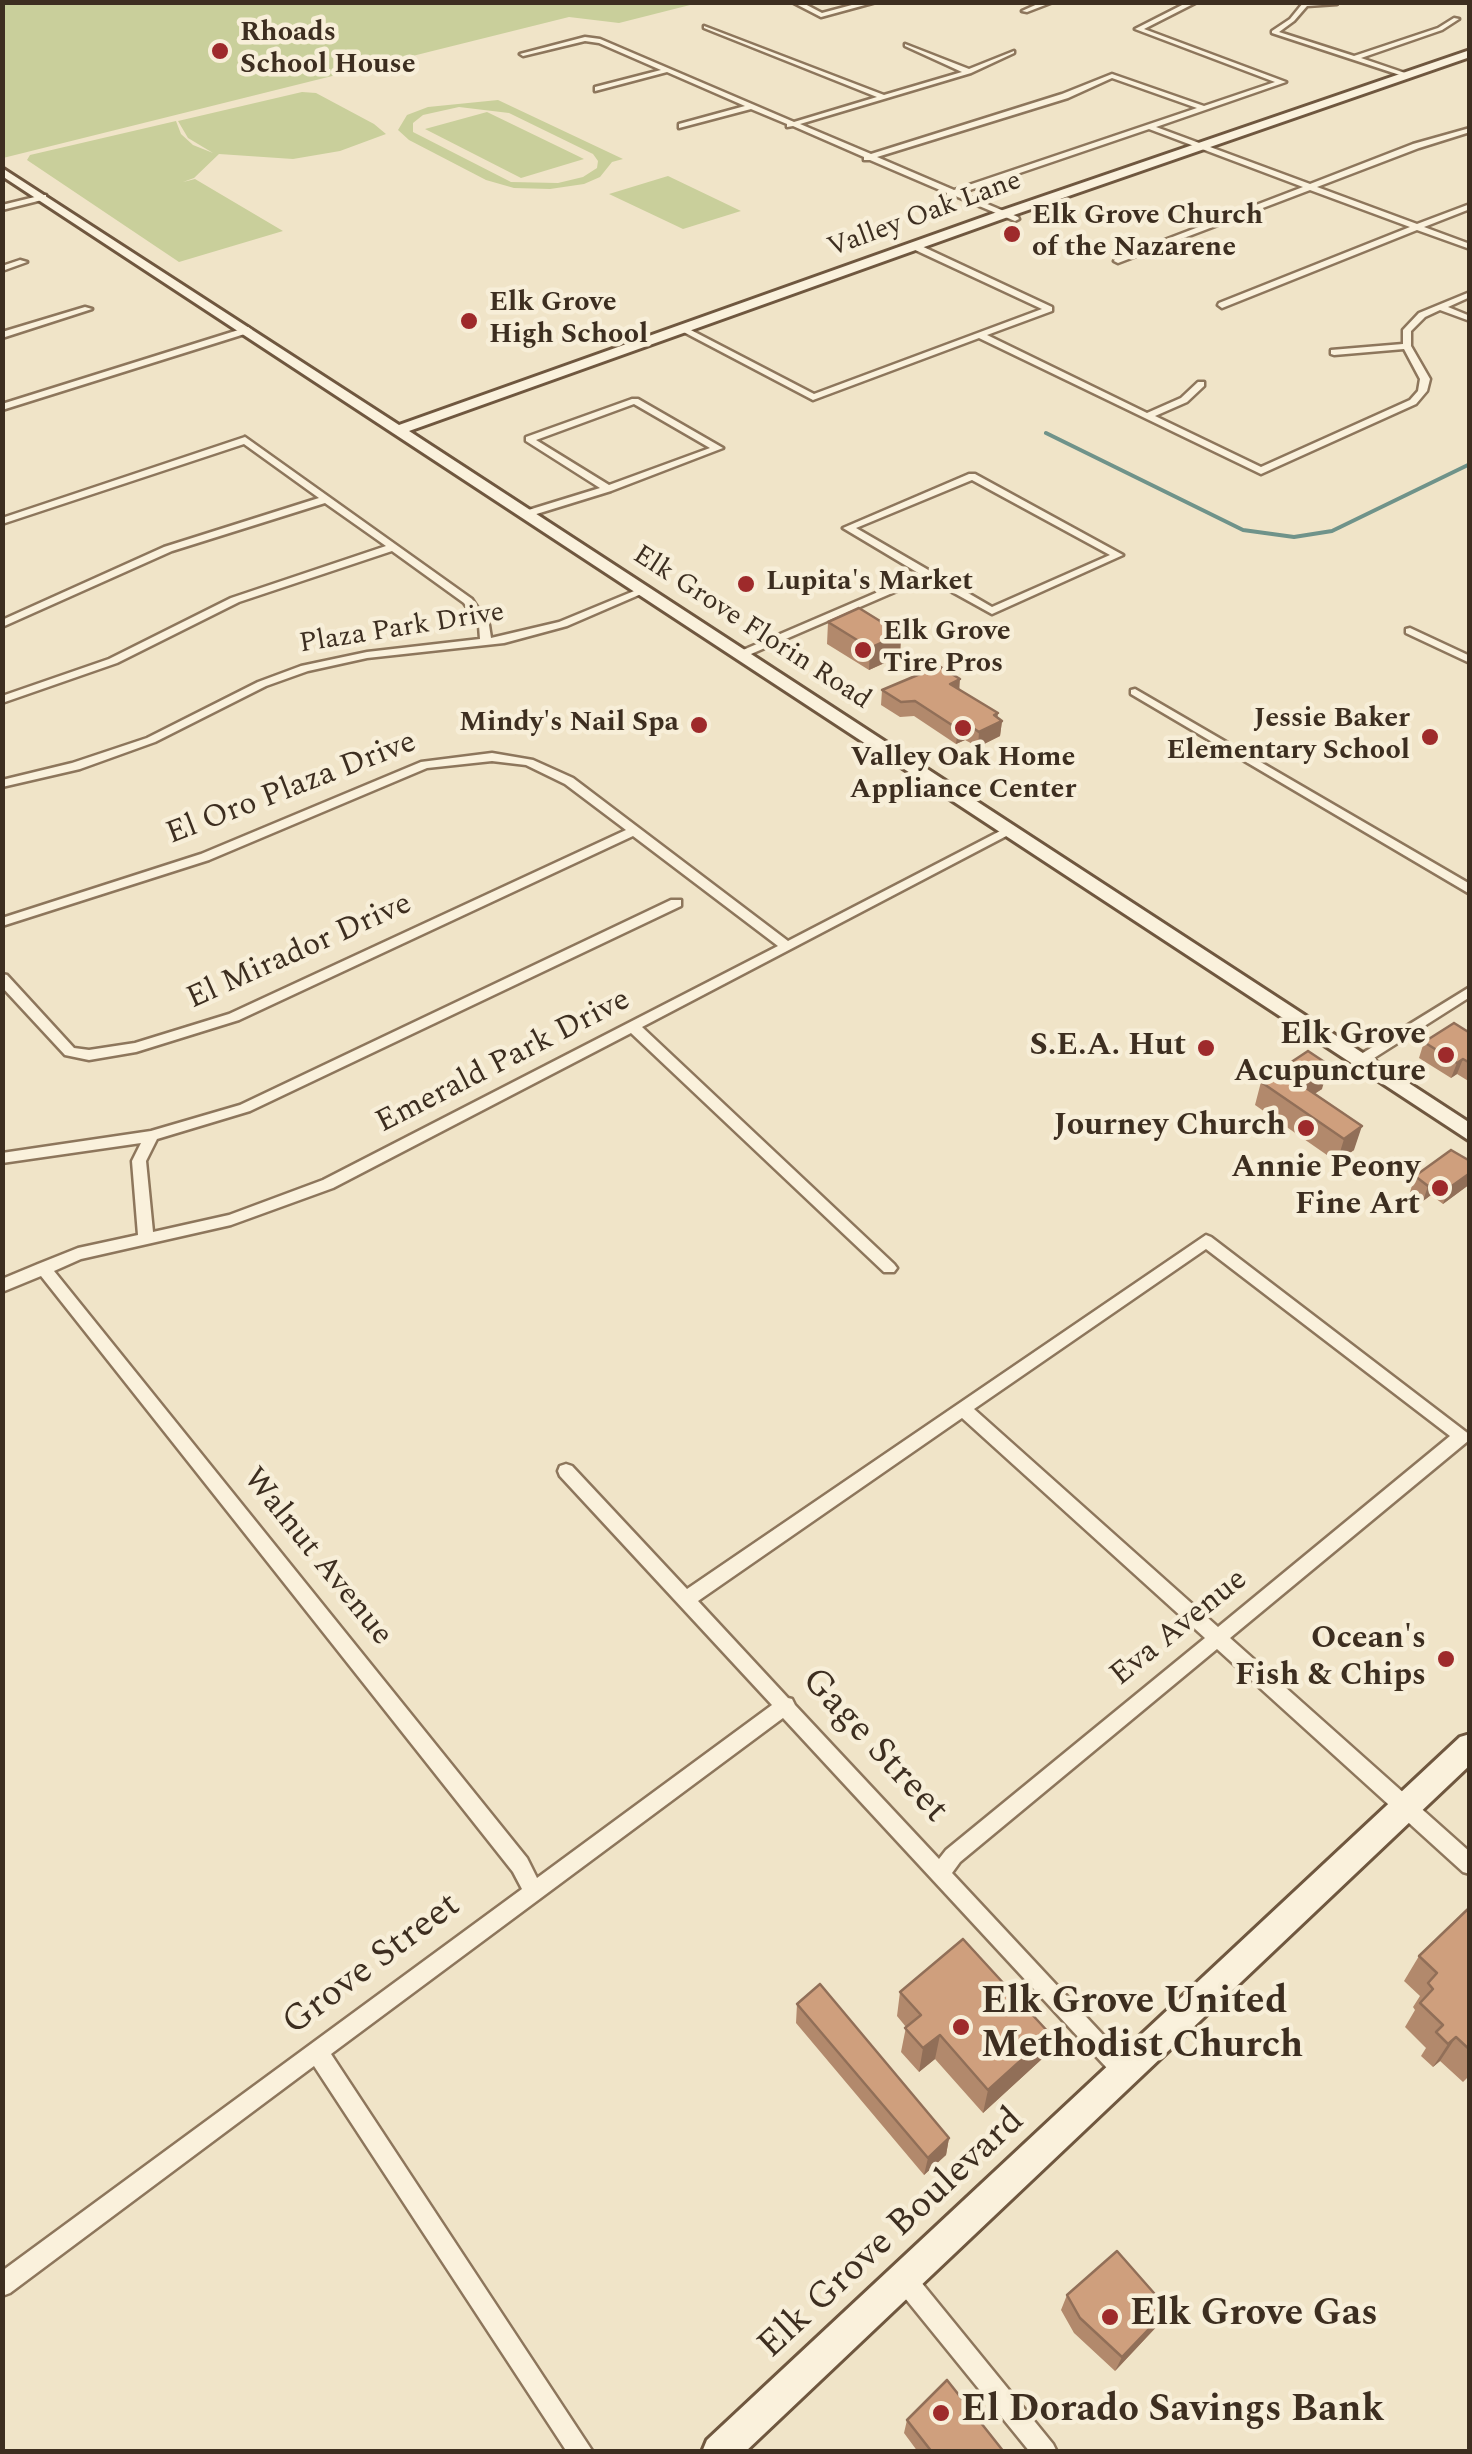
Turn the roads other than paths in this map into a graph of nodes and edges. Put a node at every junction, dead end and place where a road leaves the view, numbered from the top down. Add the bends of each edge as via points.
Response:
1 (795, 2) edge
2 (874, 2) edge
3 (1050, 2) edge
4 (1194, 2) edge
5 (1334, 4) edge
6 (1025, 11) dead end
7 (1456, 19) dead end
8 (706, 28) dead end
9 (907, 45) dead end
10 (1012, 52) dead end
11 (1470, 53) edge
12 (524, 54) dead end
13 (1355, 58) junction
14 (1470, 62) edge
15 (665, 71) junction
16 (969, 72) junction
17 (1406, 74) junction
18 (1420, 79) junction
19 (598, 88) dead end
20 (884, 97) junction
21 (749, 107) junction
22 (1204, 108) junction
23 (790, 125) junction
24 (682, 126) dead end
25 (1150, 126) junction
26 (1470, 130) edge
27 (1199, 146) junction
28 (1213, 150) junction
29 (867, 158) junction
30 (2, 171) edge
31 (1313, 188) junction
32 (950, 194) junction
33 (43, 197) junction
34 (1470, 206) edge
35 (2, 208) edge
36 (1009, 216) junction
37 (1418, 228) junction
38 (1470, 247) edge
39 (920, 249) junction
40 (1118, 260) dead end
41 (23, 262) dead end
42 (2, 269) edge
43 (1470, 294) edge
44 (1222, 304) dead end
45 (1440, 307) junction
46 (88, 309) dead end
47 (1470, 318) edge
48 (248, 330) junction
49 (687, 332) junction
50 (2, 334) edge
51 (978, 335) junction
52 (1407, 346) junction
53 (1334, 352) dead end
54 (1201, 384) dead end
55 (2, 407) edge
56 (1147, 416) junction
57 (403, 433) junction
58 (608, 489) junction
59 (326, 499) junction
60 (526, 514) junction
61 (2, 521) edge
62 (394, 548) junction
63 (928, 574) junction
64 (643, 591) junction
65 (2, 624) edge
66 (1410, 631) dead end
67 (486, 643) junction
68 (740, 655) junction
69 (1470, 660) edge
70 (1135, 692) dead end
71 (2, 700) edge
72 (2, 784) edge
73 (634, 830) junction
74 (1008, 832) junction
75 (1470, 890) edge
76 (676, 904) dead end
77 (2, 922) edge
78 (788, 948) junction
79 (2, 978) edge
80 (1470, 990) edge
81 (632, 1027) junction
82 (1358, 1062) junction
83 (1470, 1134) edge
84 (152, 1136) junction
85 (2, 1158) edge
86 (146, 1239) junction
87 (44, 1268) junction
88 (890, 1268) dead end
89 (2, 1286) edge
90 (963, 1409) junction
91 (566, 1471) dead end
92 (688, 1598) junction
93 (1216, 1638) junction
94 (786, 1704) junction
95 (1470, 1746) edge
96 (1403, 1808) junction
97 (1470, 1865) edge
98 (941, 1872) junction
99 (533, 1892) junction
100 (317, 2052) junction
101 (1125, 2073) junction
102 (904, 2279) junction
103 (2, 2284) edge
104 (581, 2452) edge
105 (718, 2452) edge
106 (1045, 2452) edge

1 - 2 street via 821,15
3 - 6 street
4 - 22 street via 1138,29 1282,82
5 - 13 street via 1304,4 1274,32
7 - 13 street
8 - 20 street
9 - 16 street
10 - 16 street
11 - 17 street, Valley Oak Lane
12 - 15 street via 594,40
13 - 17 street
14 - 18 street, Valley Oak Lane
15 - 19 street
15 - 21 street
16 - 20 street
17 - 18 street
17 - 27 street, Valley Oak Lane
18 - 28 street, Valley Oak Lane
20 - 23 street
21 - 23 street
21 - 24 street
22 - 25 street
22 - 29 street via 1112,76
23 - 29 street
25 - 27 street
25 - 32 street
26 - 31 street
27 - 28 street
27 - 36 street, Valley Oak Lane
28 - 31 street
28 - 36 street, Valley Oak Lane
29 - 32 street
30 - 33 street, Elk Grove Florin Road
31 - 37 street
31 - 40 street
32 - 36 street
33 - 35 street
33 - 48 street, Elk Grove Florin Road
34 - 37 street
36 - 39 street, Valley Oak Lane
37 - 38 street
37 - 44 street
39 - 49 street, Valley Oak Lane
39 - 51 street via 1049,308
41 - 42 street
43 - 45 street
45 - 47 street
45 - 52 street via 1410,325
46 - 50 street
48 - 55 street
48 - 57 street, Elk Grove Florin Road
49 - 51 street via 813,397
49 - 57 street, Valley Oak Lane
51 - 56 street
52 - 53 street
52 - 56 street via 1425,378 1413,402 1261,471
54 - 56 street via 1184,400
57 - 60 street, Elk Grove Florin Road
58 - 58 street via 662,468 718,448 635,401 529,439
58 - 60 street
59 - 61 street via 244,440
59 - 62 street
59 - 65 street via 168,549
60 - 64 street, Elk Grove Florin Road
62 - 67 street via 468,601
62 - 71 street via 235,600 114,661
63 - 63 street via 848,528 972,476 1118,555 992,611
63 - 68 street
64 - 67 street, Plaza Park Drive via 563,624
64 - 68 street, Elk Grove Florin Road
66 - 69 street
67 - 72 street, Plaza Park Drive via 306,668 151,740
68 - 74 street, Elk Grove Florin Road
70 - 75 street
73 - 77 street, El Oro Plaza Drive via 544,767 495,756 460,758 425,765 205,857
73 - 78 street, El Oro Plaza Drive
73 - 79 street, El Mirador Drive via 256,1007 136,1047 70,1052
74 - 78 street, Emerald Park Drive
74 - 82 street, Elk Grove Florin Road
76 - 84 street via 244,1108
78 - 81 street, Emerald Park Drive
80 - 82 street
81 - 86 street, Emerald Park Drive via 328,1184 230,1220
81 - 88 street
82 - 83 street, Elk Grove Florin Road
84 - 85 street
84 - 86 street via 139,1161
86 - 87 street, Emerald Park Drive
87 - 89 street, Emerald Park Drive
87 - 99 street, Walnut Avenue via 520,1865
90 - 92 street
90 - 93 street
90 - 93 street, Eva Avenue via 1206,1242 1462,1436
91 - 92 street, Gage Street
92 - 94 street, Gage Street
93 - 96 street
93 - 98 street, Eva Avenue
94 - 98 street, Gage Street
94 - 99 street, Grove Street
95 - 96 street, Elk Grove Boulevard
96 - 97 street
96 - 101 street, Elk Grove Boulevard
98 - 101 street, Gage Street
99 - 100 street, Grove Street
100 - 103 street, Grove Street
100 - 104 street
101 - 102 street, Elk Grove Boulevard
102 - 105 street, Elk Grove Boulevard
102 - 106 street

